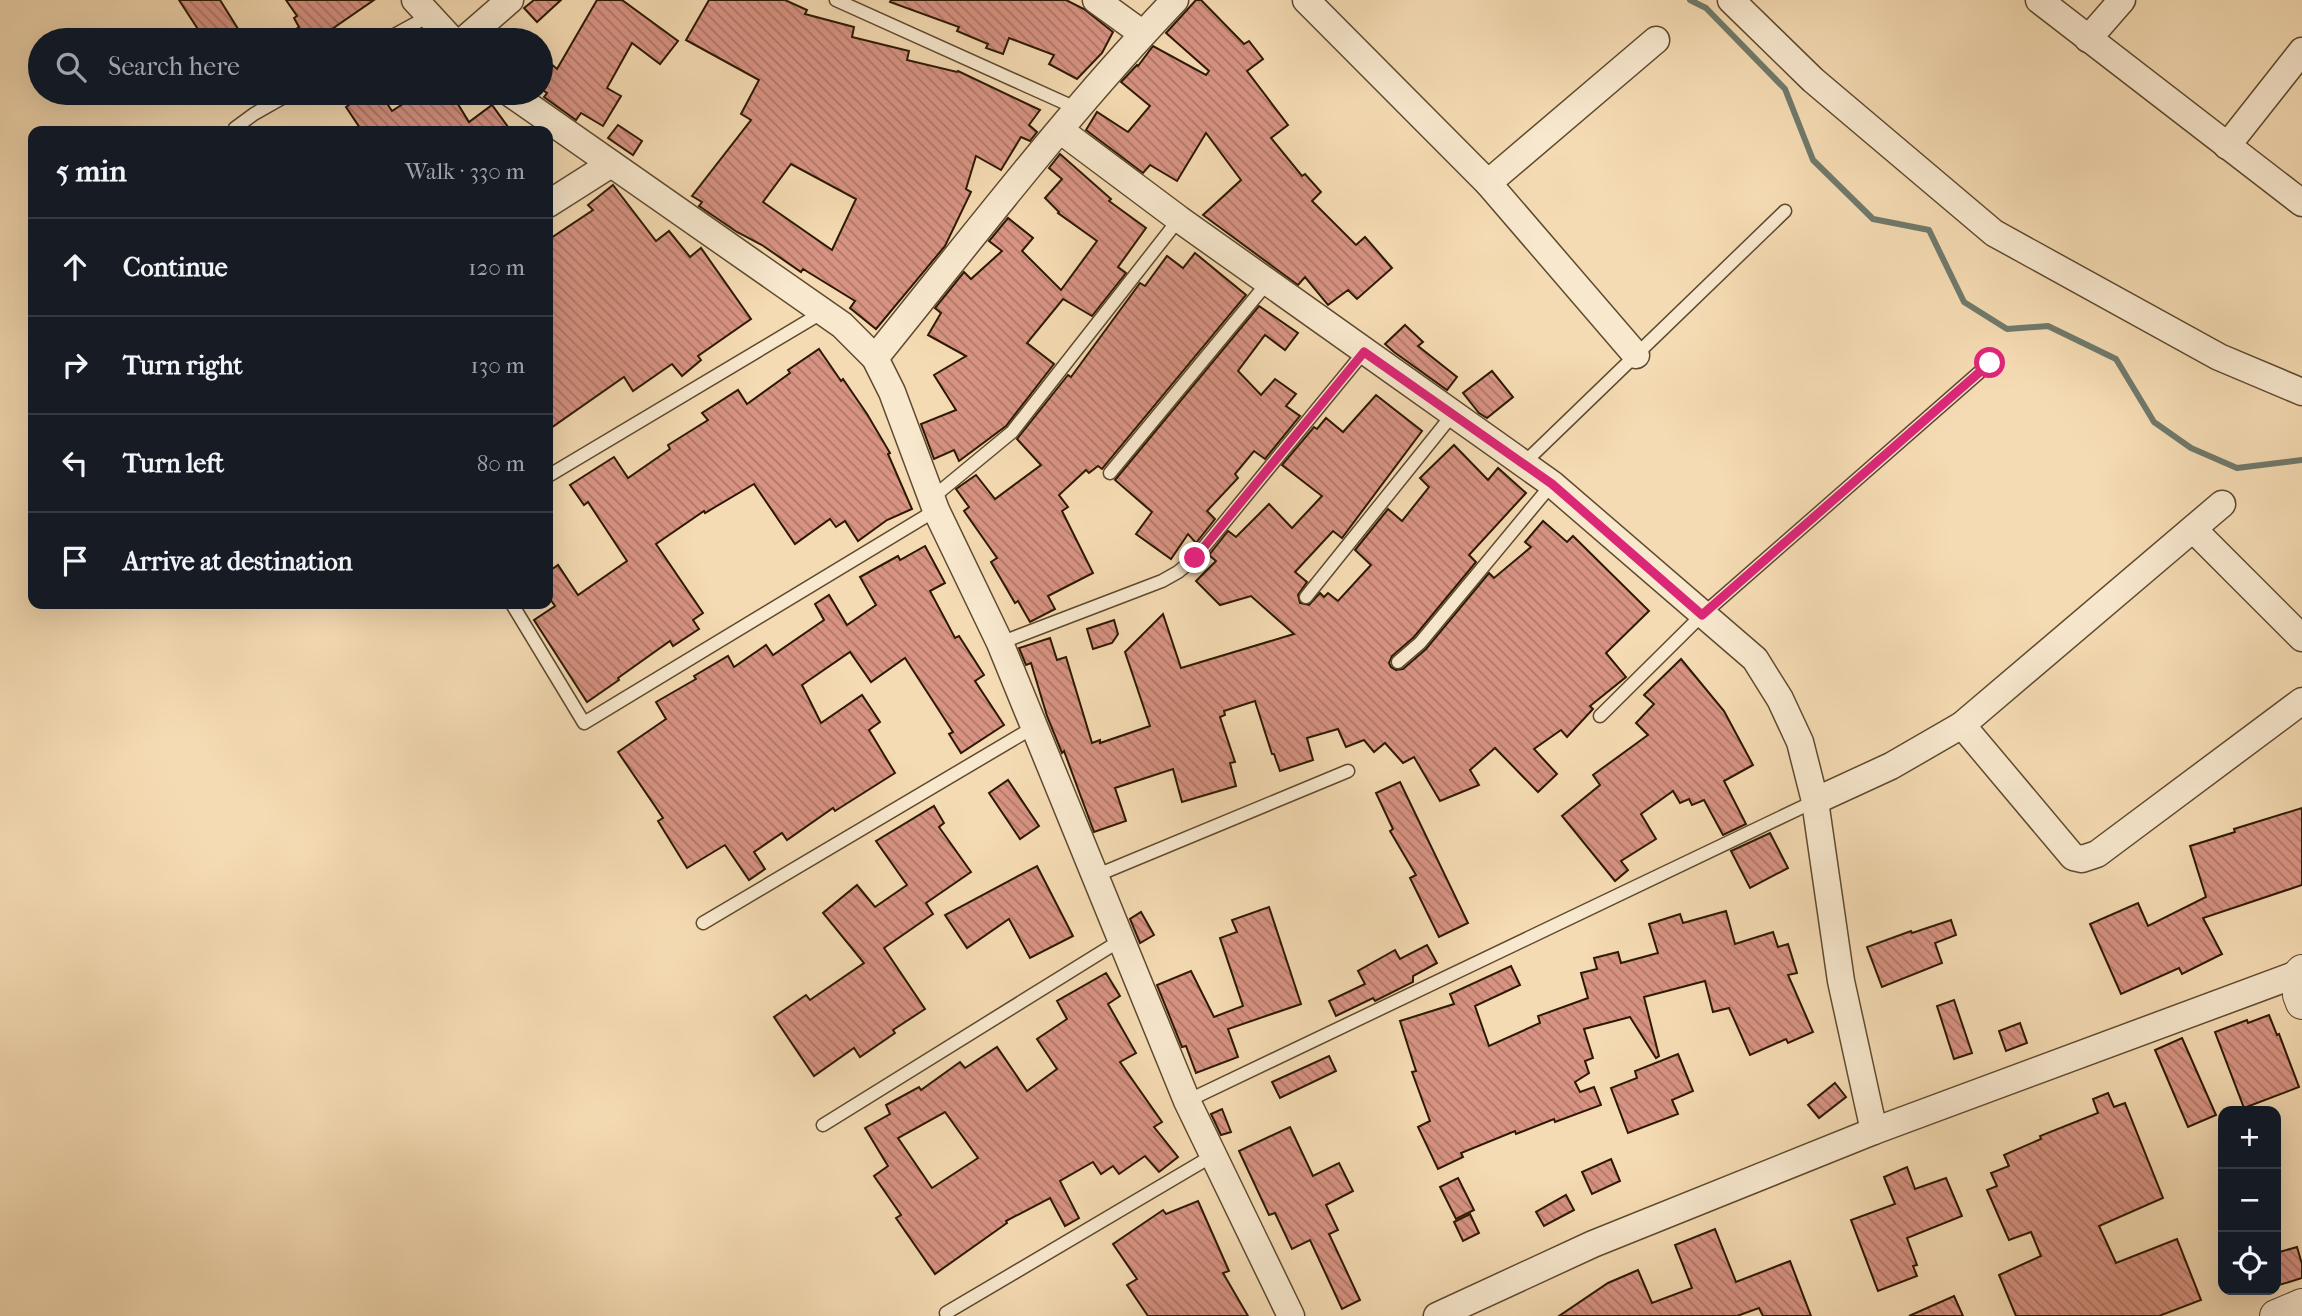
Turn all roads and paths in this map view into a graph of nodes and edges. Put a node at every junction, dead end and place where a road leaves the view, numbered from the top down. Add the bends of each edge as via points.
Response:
1 (510, 0) edge
2 (836, 0) edge
3 (1096, 0) edge
4 (1175, 0) edge
5 (1307, 0) edge
6 (1731, 0) edge
7 (2039, 0) edge
8 (2122, 0) edge
9 (422, 8) edge
10 (399, 28) edge
11 (441, 28) edge
12 (478, 28) edge
13 (1143, 34) junction
14 (2088, 38) junction
15 (1656, 40) dead end
16 (2302, 51) edge
17 (270, 105) edge
18 (527, 105) edge
19 (1079, 109) junction
20 (238, 126) edge
21 (1060, 130) junction
22 (2227, 146) junction
23 (611, 164) junction
24 (1488, 183) junction
25 (553, 201) edge
26 (2302, 203) edge
27 (1785, 211) dead end
28 (1179, 219) junction
29 (1268, 282) junction
30 (822, 312) junction
31 (1364, 352) junction
32 (1636, 355) junction
33 (875, 358) junction
34 (1990, 363) dead end
35 (2302, 392) edge
36 (1453, 414) junction
37 (1523, 464) junction
38 (1110, 473) dead end
39 (553, 474) edge
40 (1552, 484) junction
41 (934, 504) junction
42 (2222, 504) dead end
43 (2193, 529) junction
44 (1306, 597) dead end
45 (515, 609) edge
46 (1702, 615) junction
47 (2302, 638) edge
48 (1000, 643) junction
49 (1398, 662) dead end
50 (2302, 701) edge
51 (1600, 716) dead end
52 (1962, 724) junction
53 (1034, 727) junction
54 (1348, 771) dead end
55 (1815, 801) junction
56 (1095, 876) junction
57 (704, 923) dead end
58 (1121, 940) junction
59 (2301, 982) edge
60 (1187, 1101) junction
61 (823, 1125) dead end
62 (1874, 1131) junction
63 (1212, 1156) junction
64 (2302, 1305) edge
65 (946, 1313) dead end
66 (1291, 1316) edge
67 (1437, 1316) edge
68 (2277, 1316) edge

1 - 12 street
2 - 19 lane
3 - 13 street
4 - 13 street
5 - 24 street
6 - 35 street via 1813,80 1994,233 2219,357
7 - 14 street
8 - 14 street
9 - 10 lane
9 - 11 street
13 - 19 street
14 - 22 street
15 - 24 street
16 - 22 street
17 - 20 lane
18 - 23 street
19 - 21 street
21 - 28 street
21 - 33 street
22 - 26 street
23 - 25 street
23 - 30 street
24 - 32 street
27 - 32 lane
28 - 29 street
28 - 41 lane via 1012,432
29 - 31 street
29 - 38 lane
30 - 33 street
30 - 39 lane
31 - 36 street
31 - 48 lane via 1195,558 1178,572
32 - 37 lane
33 - 41 street
34 - 46 lane
36 - 37 street
36 - 44 lane
37 - 40 street
40 - 46 street
40 - 49 lane via 1420,643
41 - 45 lane via 584,723
41 - 48 street
42 - 43 street
43 - 47 street
43 - 52 street
46 - 51 lane
46 - 55 street via 1755,659 1780,699 1800,742
48 - 53 street
50 - 52 street via 2097,854 2082,859 2073,857
52 - 55 street via 1891,766
53 - 56 street
53 - 57 lane
54 - 56 lane
55 - 60 lane
55 - 62 street via 1841,981
56 - 58 street
58 - 60 street
58 - 61 lane
59 - 62 street
60 - 63 street
62 - 67 street via 1593,1244
63 - 65 lane
63 - 66 street
64 - 68 street

